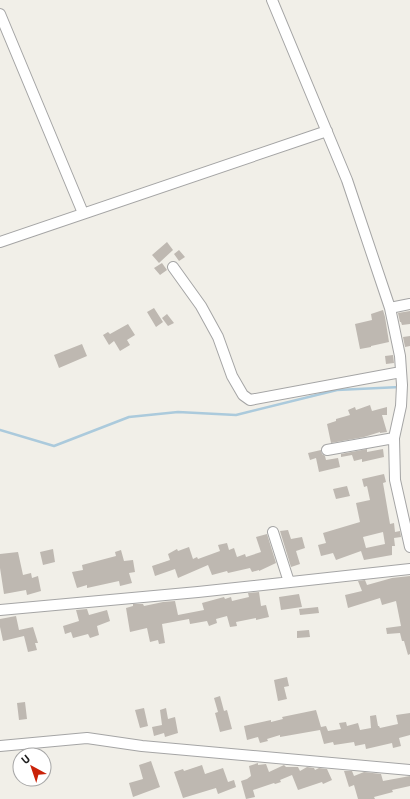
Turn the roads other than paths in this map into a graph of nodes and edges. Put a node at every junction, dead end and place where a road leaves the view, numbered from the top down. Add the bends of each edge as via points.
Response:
1 (272, 0) edge
2 (0, 14) edge
3 (327, 131) junction
4 (83, 213) junction
5 (0, 242) edge
6 (173, 268) dead end
7 (410, 304) edge
8 (390, 308) junction
9 (401, 372) junction
10 (394, 438) junction
11 (327, 450) dead end
12 (273, 532) dead end
13 (410, 547) edge
14 (410, 569) edge
15 (289, 582) junction
16 (0, 610) edge
17 (0, 746) edge
18 (410, 770) edge

1 - 3 street
2 - 4 street
3 - 4 street
3 - 8 street via 348,180
4 - 5 street
6 - 9 street via 201,306 218,337 232,376 243,395 250,400
7 - 8 street
8 - 9 street
9 - 10 street via 401,406
10 - 11 street
10 - 13 street via 396,487
12 - 15 street
14 - 15 street
15 - 16 street
17 - 18 street via 87,738

